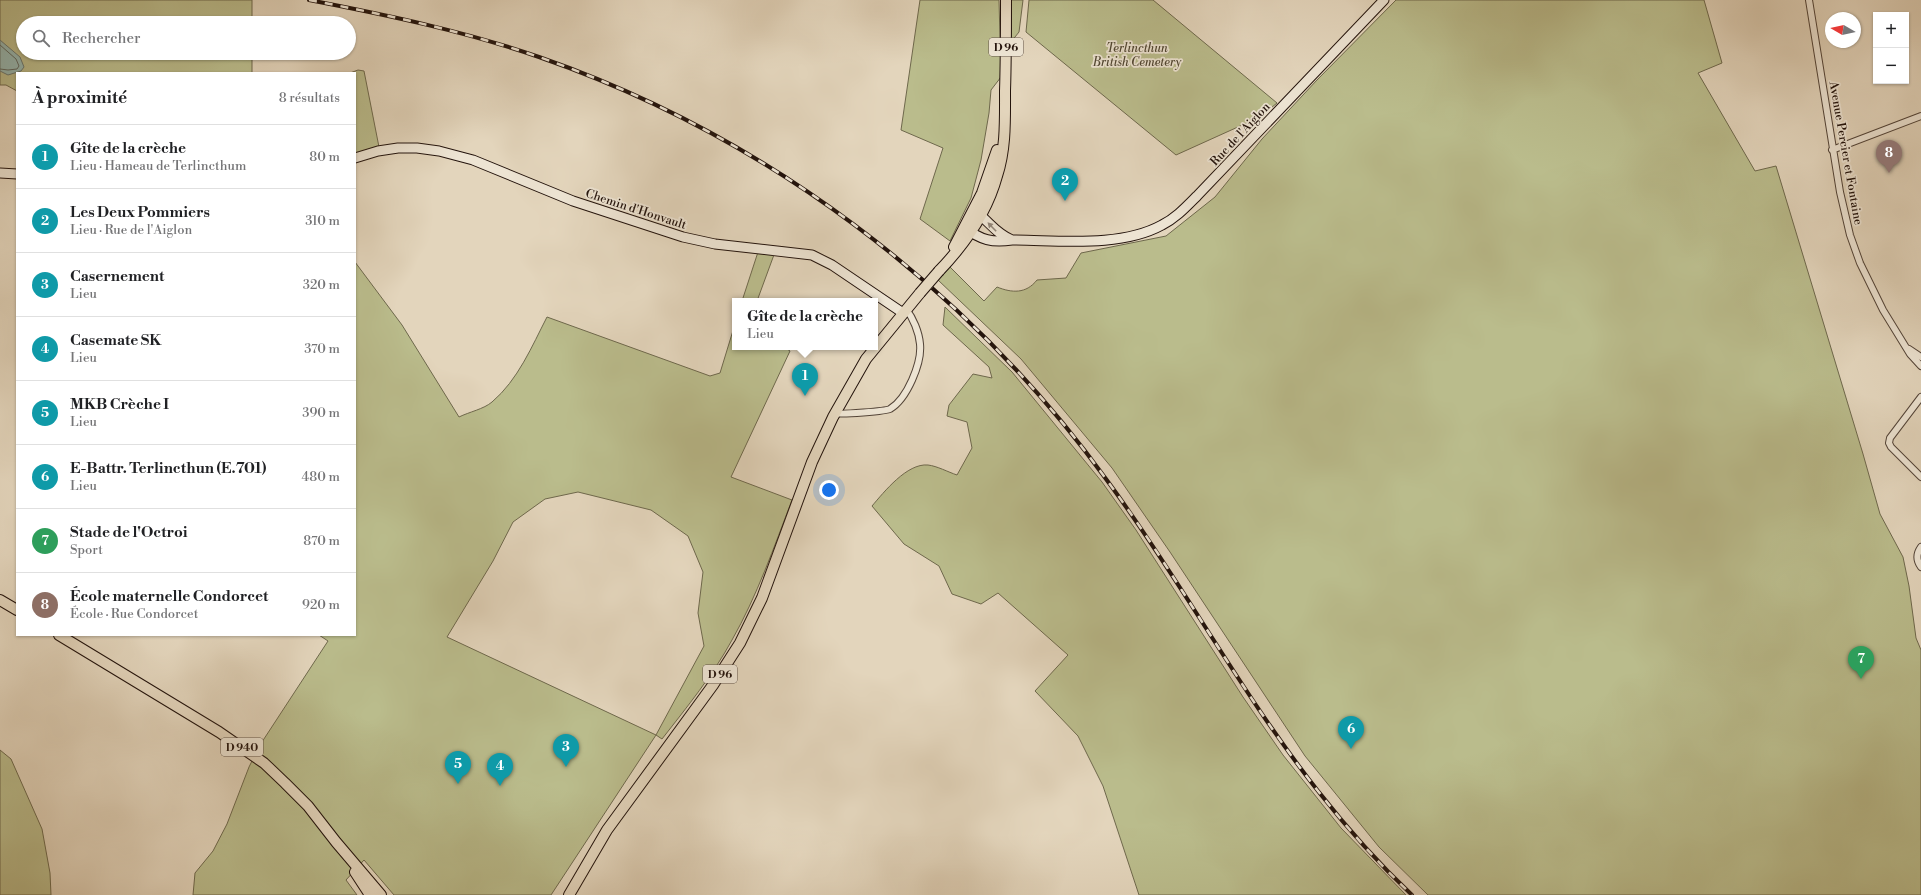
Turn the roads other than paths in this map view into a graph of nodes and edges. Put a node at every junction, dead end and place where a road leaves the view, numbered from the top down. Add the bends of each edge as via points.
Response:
1 (1006, 0) edge
2 (1384, 0) edge
3 (1809, 0) edge
4 (1921, 116) edge
5 (1832, 150) junction
6 (356, 158) edge
7 (0, 173) edge
8 (16, 174) edge
9 (977, 213) junction
10 (968, 230) junction
11 (1012, 240) junction
12 (904, 311) junction
13 (878, 344) edge
14 (1905, 344) junction
15 (873, 350) edge
16 (1921, 357) edge
17 (1921, 366) edge
18 (1921, 397) edge
19 (835, 414) junction
20 (1921, 477) edge
21 (1921, 547) edge
22 (1921, 567) edge
23 (0, 600) edge
24 (16, 609) edge
25 (61, 636) edge
26 (336, 842) junction
27 (593, 853) junction
28 (370, 895) edge
29 (381, 895) edge
30 (569, 895) edge
31 (574, 895) edge

1 - 9 main road, D 96 via 1005,95 996,154
2 - 11 street, Rue de l'Aiglon via 1181,212 1161,226 1140,235 1116,240
3 - 5 street, Avenue Percier et Fontaine
4 - 5 street
5 - 14 street, Avenue Percier et Fontaine via 1854,250 1882,310
6 - 12 street, Chemin d'Honvault via 378,151 417,148 473,160 573,201 672,234 715,244 812,255
7 - 8 street
9 - 10 main road, D 96
11 -> 9 street via 997,233
10 - 11 street, Rue de l'Aiglon via 986,241
10 - 12 main road, D 96, bridge via 958,250
12 - 13 main road, D 96
12 - 19 street via 914,322 920,347 911,382 904,396 885,411
14 - 16 street, Avenue Percier et Fontaine
14 - 17 street, Avenue Percier et Fontaine
15 - 19 main road, D 96
18 - 20 street via 1890,438 1889,443
19 - 27 main road, D 96 via 815,456 762,598 729,661
21 - 22 street via 1917,556
23 - 24 main road
25 - 26 main road, D 940 via 250,753 297,794
26 - 28 main road, D 940
26 - 29 main road, D 940
27 - 30 main road, D 96
27 - 31 main road, D 96

